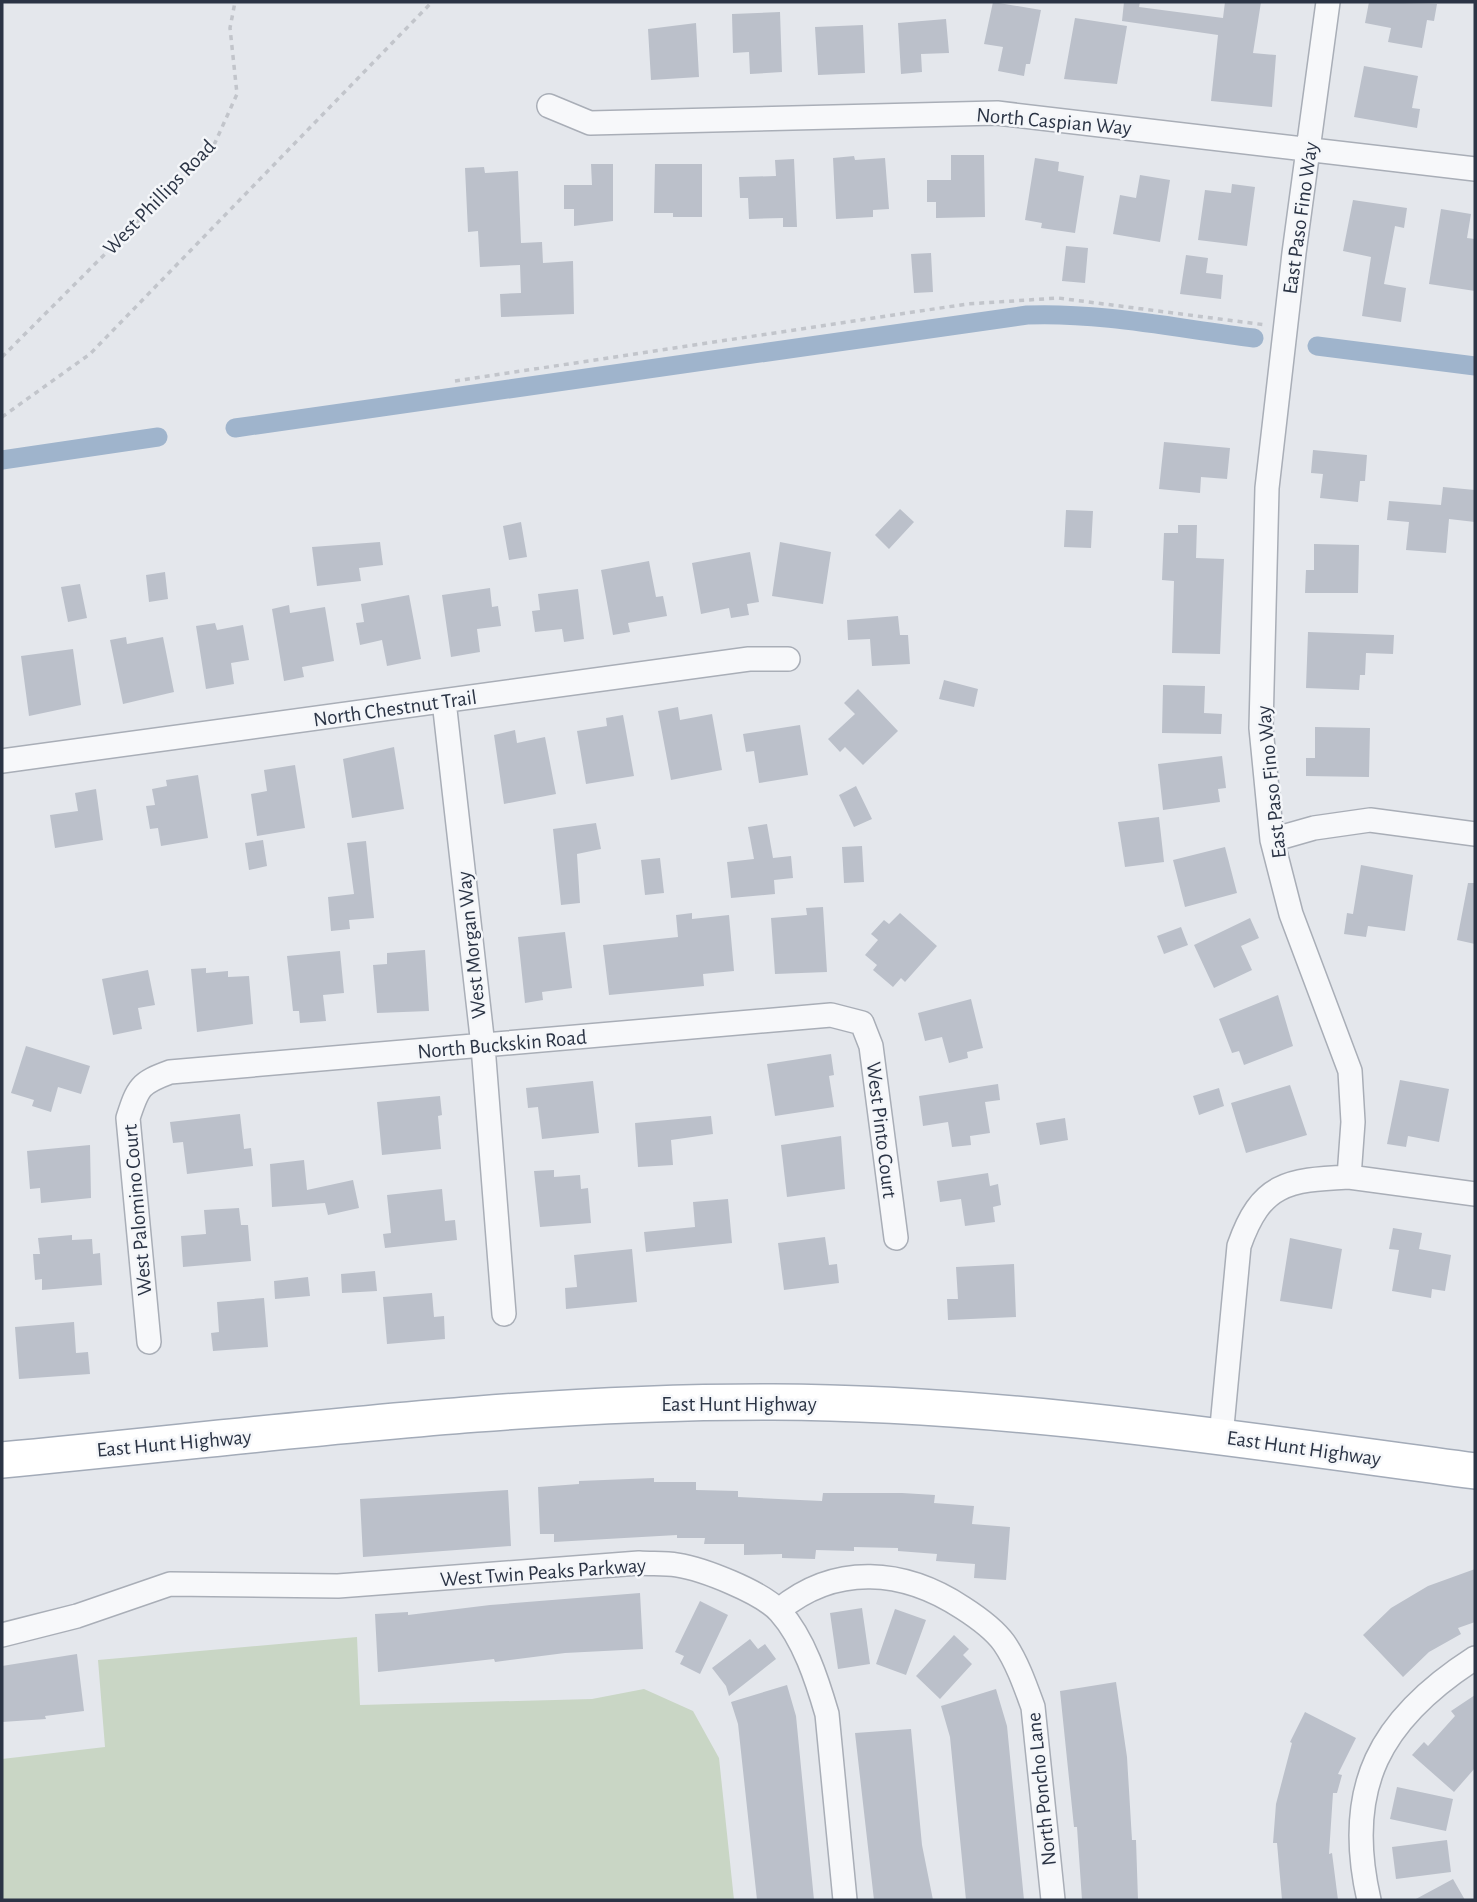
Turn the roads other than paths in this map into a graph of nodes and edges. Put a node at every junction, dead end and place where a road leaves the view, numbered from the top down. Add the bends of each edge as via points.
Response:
1 (1328, 2) edge
2 (549, 106) dead end
3 (1309, 148) junction
4 (1475, 169) edge
5 (788, 659) dead end
6 (444, 701) junction
7 (2, 761) edge
8 (1475, 834) edge
9 (1272, 840) junction
10 (862, 1023) joint
11 (483, 1046) junction
12 (144, 1082) joint
13 (1349, 1177) junction
14 (1475, 1194) edge
15 (896, 1238) dead end
16 (504, 1314) dead end
17 (149, 1342) dead end
18 (1221, 1437) junction
19 (2, 1460) edge
20 (1475, 1471) edge
21 (779, 1610) junction
22 (2, 1635) edge
23 (1475, 1658) edge
24 (845, 1900) edge
25 (1053, 1900) edge
26 (1369, 1900) edge

1 - 3 street, East Paso Fino Way
2 - 3 street, North Caspian Way via 590,123 997,113
3 - 4 street, North Caspian Way
3 - 9 street, East Paso Fino Way via 1267,488 1261,728
5 - 6 street, North Chestnut Trail via 748,659
6 - 7 street, North Chestnut Trail
6 - 11 street, West Morgan Way
8 - 9 street via 1370,820
9 - 13 street, East Paso Fino Way via 1291,914 1350,1071
10 - 11 street, North Buckskin Road via 831,1014
10 - 15 street, West Pinto Court via 872,1046
11 - 12 street, North Buckskin Road via 170,1072
11 - 16 street, West Morgan Way
12 - 17 street, West Palomino Court via 128,1118
13 - 14 street
13 - 18 street via 1296,1180 1269,1196 1249,1219 1239,1246
18 - 19 main road, East Hunt Highway via 973,1411 848,1404 682,1403 580,1406
18 - 20 main road, East Hunt Highway
21 - 22 street, West Twin Peaks Parkway via 743,1588 700,1572 678,1565 639,1563 338,1586 170,1584 77,1616
21 - 24 street, West Twin Peaks Parkway via 802,1646 827,1714
21 - 25 street, North Poncho Lane via 798,1595 829,1582 863,1577 906,1580 945,1596 1003,1641 1033,1706
23 - 26 street via 1409,1708 1382,1746 1365,1788 1359,1835

